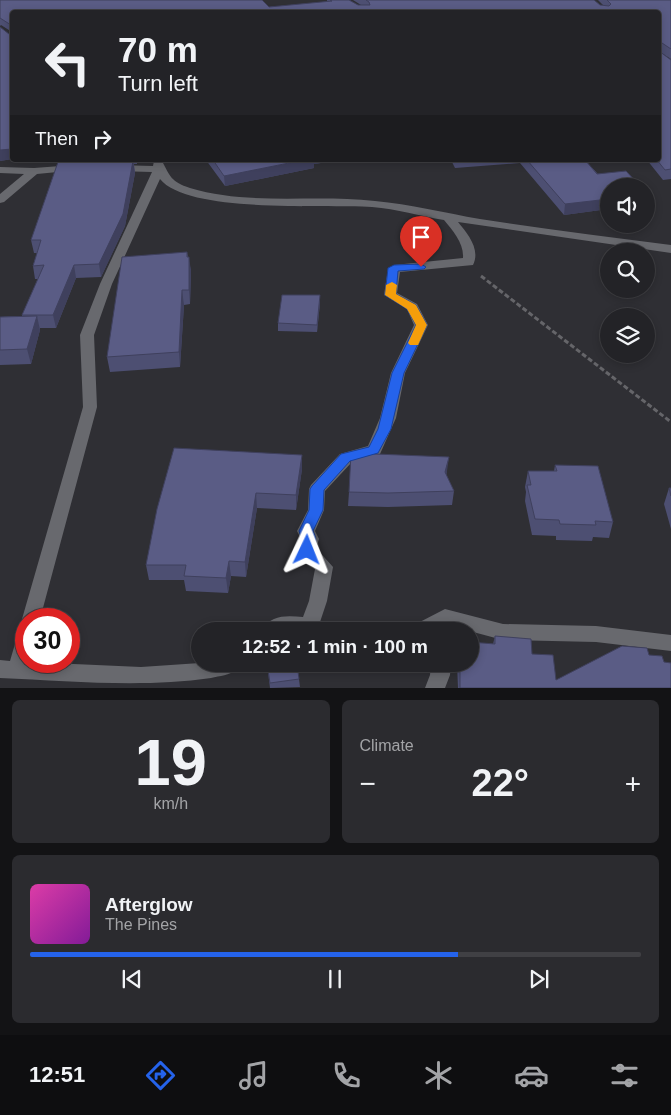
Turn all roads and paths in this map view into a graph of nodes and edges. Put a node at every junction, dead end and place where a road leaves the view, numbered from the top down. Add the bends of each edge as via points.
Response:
1 (158, 164) edge
2 (88, 167) edge
3 (106, 167) edge
4 (0, 170) edge
5 (34, 171) junction
6 (0, 200) edge
7 (448, 217) junction
8 (671, 249) edge
9 (465, 263) junction
10 (671, 422) edge
11 (34, 608) edge
12 (316, 622) edge
13 (479, 629) edge
14 (671, 643) edge
15 (15, 657) edge
16 (9, 669) edge
17 (197, 672) edge
18 (440, 672) edge
19 (435, 688) edge

1 - 3 street
1 - 7 street via 168,182 177,187 227,200 372,204
1 - 11 street via 87,335 90,407
2 - 5 street
4 - 5 street
5 - 6 street
7 - 8 street
7 - 9 street via 470,251 469,262
9 - 10 path
9 - 12 street via 394,268 390,295 412,307 421,325 398,373 388,418 374,450 346,458 317,489 316,510 306,531 310,538 307,550 324,567
13 - 14 street via 596,634
15 - 16 street
16 - 17 street via 141,676
18 - 19 street

